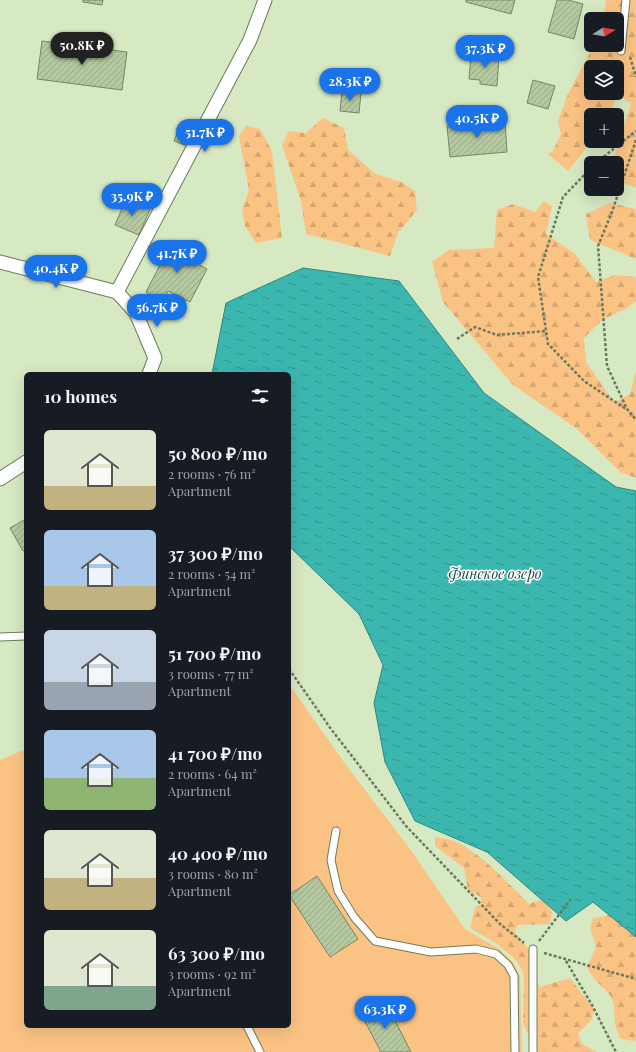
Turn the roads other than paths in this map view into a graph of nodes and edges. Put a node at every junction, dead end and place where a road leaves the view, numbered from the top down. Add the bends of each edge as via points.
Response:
1 (265, 0) edge
2 (626, 0) edge
3 (624, 20) edge
4 (0, 262) edge
5 (117, 292) junction
6 (151, 372) edge
7 (24, 463) edge
8 (0, 479) edge
9 (24, 636) edge
10 (0, 637) edge
11 (336, 831) dead end
12 (533, 949) road end
13 (248, 1028) edge
14 (260, 1052) edge
15 (515, 1052) edge
16 (533, 1052) edge

1 - 5 street via 250,40
2 - 3 lane
4 - 5 street
5 - 6 street via 136,313 146,334 155,358
7 - 8 street
9 - 10 lane
11 - 15 lane via 331,860 338,891 354,917 375,941 431,952 476,949 496,954 508,965 514,976
12 - 16 lane
13 - 14 lane

